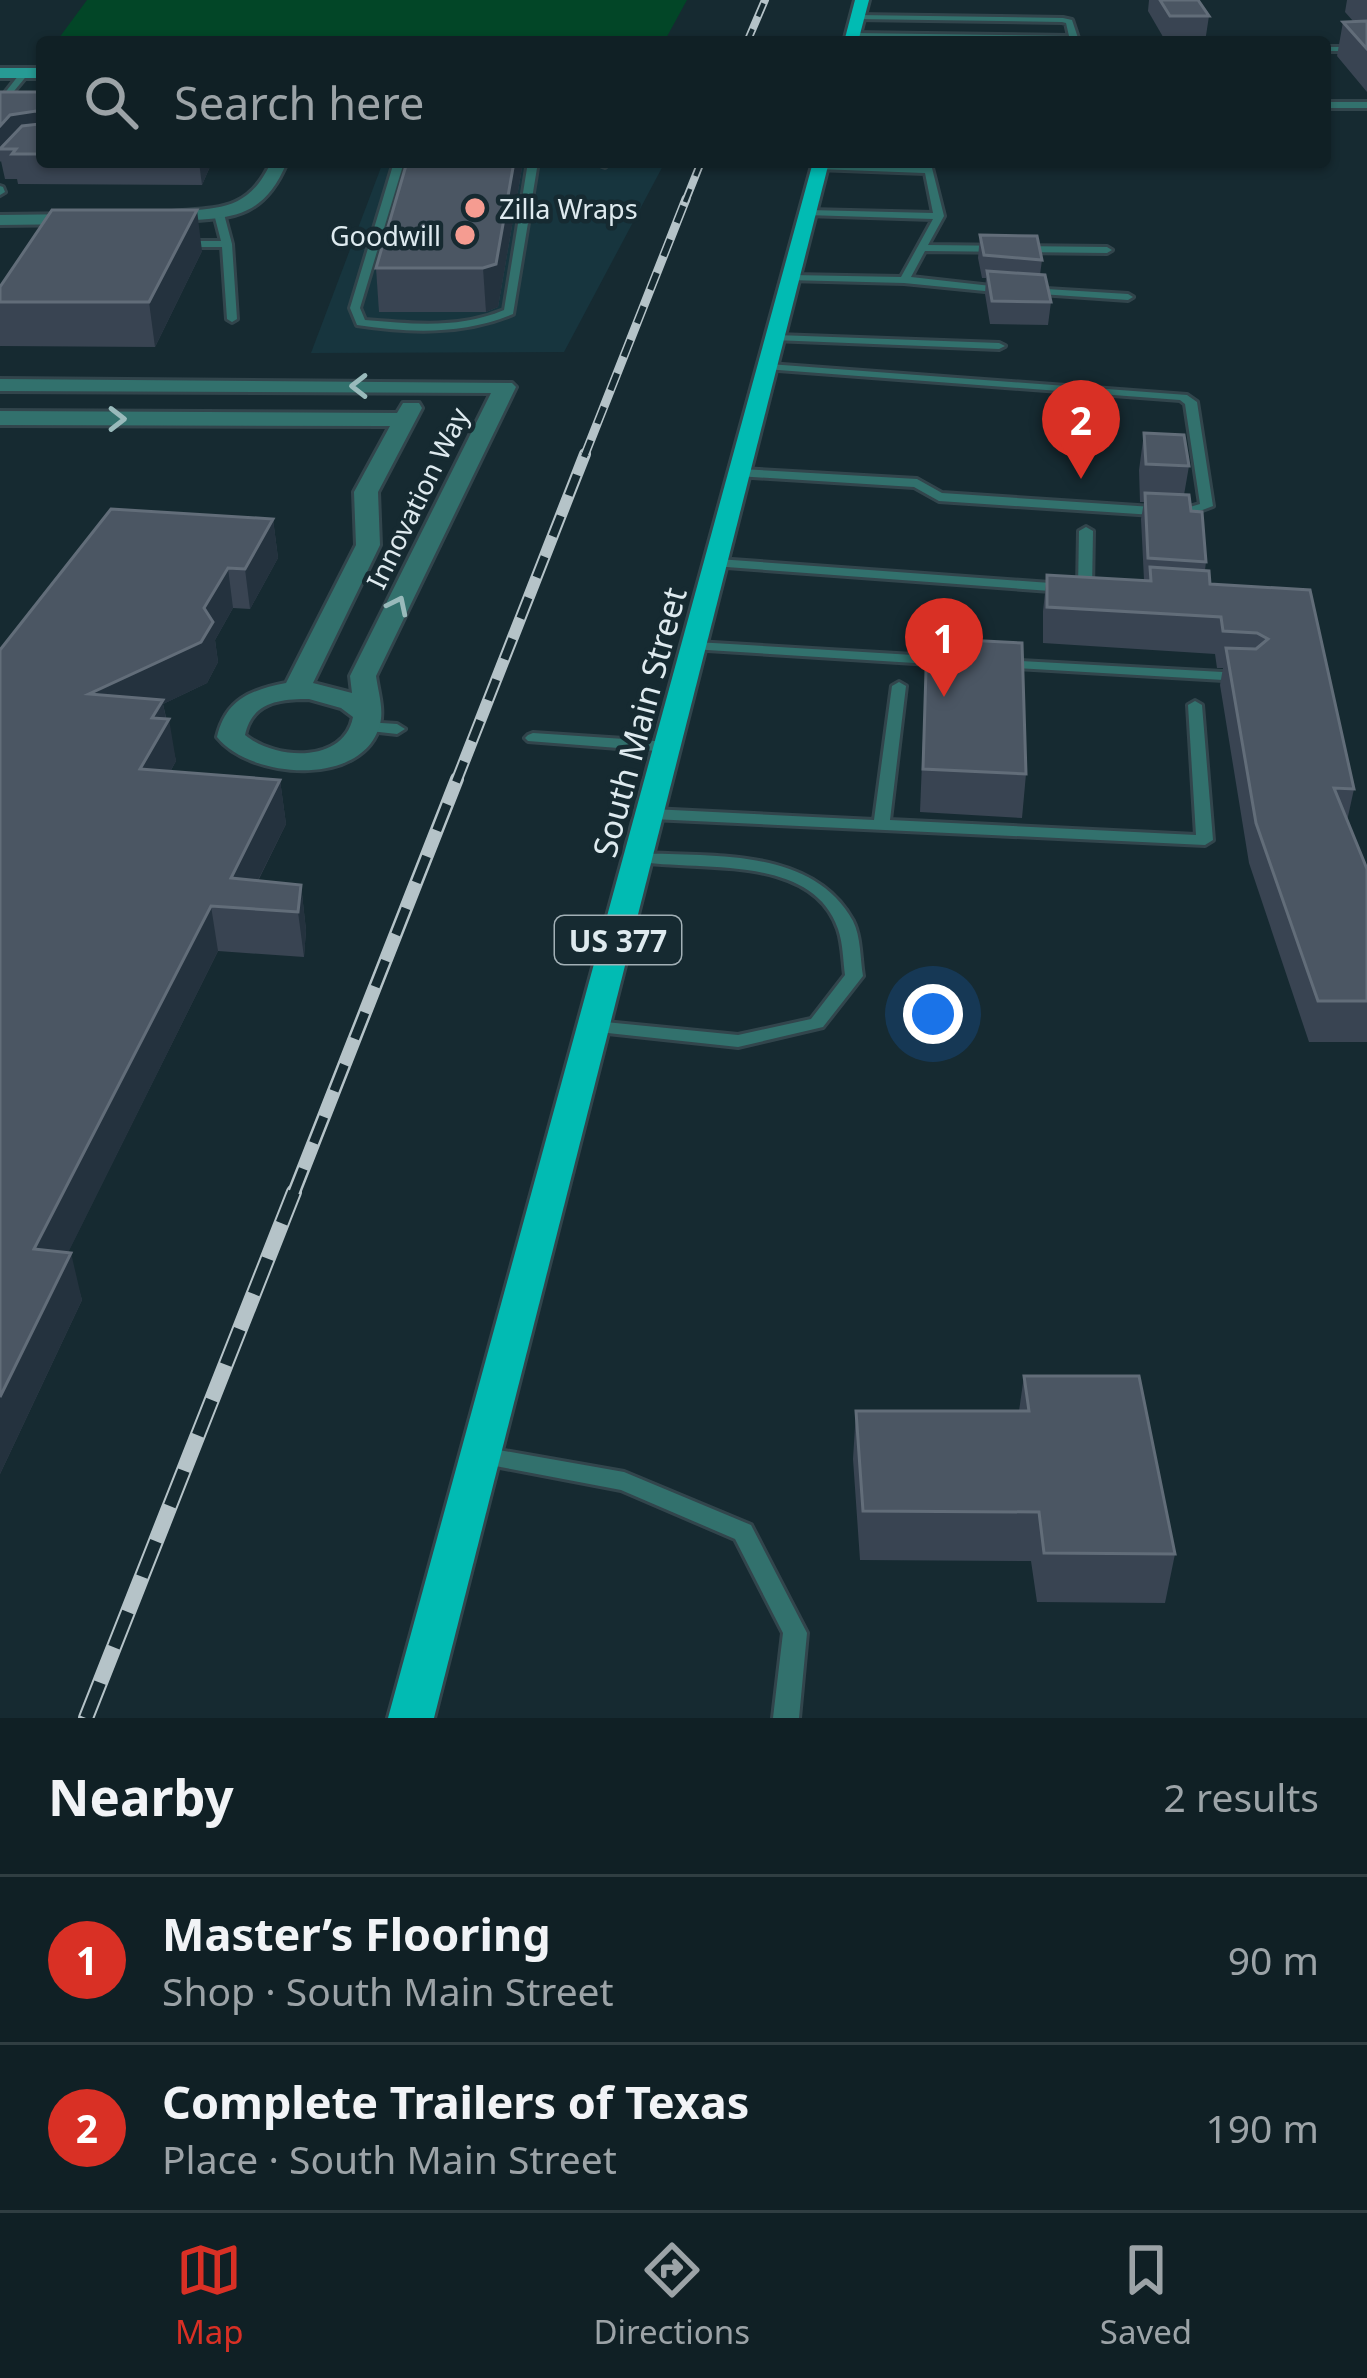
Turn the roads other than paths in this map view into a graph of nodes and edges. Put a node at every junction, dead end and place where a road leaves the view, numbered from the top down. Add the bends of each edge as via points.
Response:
1 (862, 0) edge
2 (858, 17) junction
3 (853, 36) edge
4 (1073, 36) edge
5 (1331, 49) edge
6 (1367, 49) edge
7 (0, 73) edge
8 (34, 73) edge
9 (0, 105) edge
10 (1331, 105) edge
11 (1367, 105) edge
12 (276, 168) edge
13 (397, 168) edge
14 (532, 168) edge
15 (820, 168) edge
16 (927, 168) edge
17 (809, 212) junction
18 (219, 214) junction
19 (939, 217) junction
20 (147, 218) edge
21 (107, 219) edge
22 (0, 220) edge
23 (162, 244) edge
24 (227, 244) junction
25 (923, 248) junction
26 (1107, 250) dead end
27 (793, 278) junction
28 (904, 280) junction
29 (1128, 297) dead end
30 (232, 320) dead end
31 (999, 346) dead end
32 (773, 352) junction
33 (0, 385) edge
34 (422, 386) junction
35 (0, 418) edge
36 (405, 420) junction
37 (741, 473) junction
38 (1087, 530) dead end
39 (718, 562) junction
40 (1085, 590) junction
41 (1106, 591) edge
42 (696, 646) junction
43 (970, 662) edge
44 (992, 663) edge
45 (1250, 678) edge
46 (899, 686) dead end
47 (296, 690) junction
48 (1195, 705) dead end
49 (366, 721) junction
50 (397, 729) dead end
51 (533, 738) dead end
52 (670, 747) junction
53 (652, 814) junction
54 (881, 824) junction
55 (640, 858) junction
56 (595, 1027) junction
57 (482, 1456) junction
58 (411, 1718) edge
59 (786, 1718) edge

1 - 2 main road
2 - 3 main road
2 - 4 lane via 1063,20
5 - 6 lane
7 - 8 main road
8 - 9 lane
10 - 11 lane
12 - 18 street via 266,192
13 - 14 lane via 355,308 362,322 451,326 509,312
15 - 17 main road, South Main Street / US 377
16 - 19 lane
17 - 19 lane
17 - 27 main road, South Main Street / US 377
18 - 20 street
18 - 24 lane
19 - 25 lane
21 - 22 street via 43,226
23 - 24 lane
24 - 30 lane
25 - 26 lane
25 - 28 lane
27 - 28 lane
27 - 32 main road, South Main Street / US 377
28 - 29 lane
31 - 32 lane
32 - 37 main road, South Main Street / US 377
32 - 37 lane via 1183,397 1191,402 1207,506 1184,512 939,497 916,483
34 -> 33 street, Innovation Way
34 - 36 street, Innovation Way
49 -> 34 street, Innovation Way via 363,676 505,387
35 -> 36 street, Innovation Way
36 - 47 street, Innovation Way via 366,492 368,545
37 - 39 main road, South Main Street / US 377
38 - 40 lane
39 - 40 lane
39 - 42 main road, South Main Street / US 377
40 - 41 lane
42 - 43 lane
42 - 52 main road, South Main Street / US 377
44 - 45 lane
46 - 54 lane
47 - 49 street via 336,692 353,700
47 - 49 street via 253,702 234,718 231,737 240,748 269,760 323,757 344,749
48 - 54 lane via 1205,840
49 - 50 lane
51 - 52 lane
52 - 53 main road, South Main Street / US 377
53 - 54 lane
53 - 55 main road, South Main Street / US 377
55 - 56 main road, South Main Street / US 377
55 - 56 lane via 774,869 815,887 845,921 854,976 817,1023 738,1041
56 - 57 main road, South Main Street / US 377
57 - 58 main road, South Main Street / US 377
57 - 59 lane via 624,1480 743,1532 795,1633

